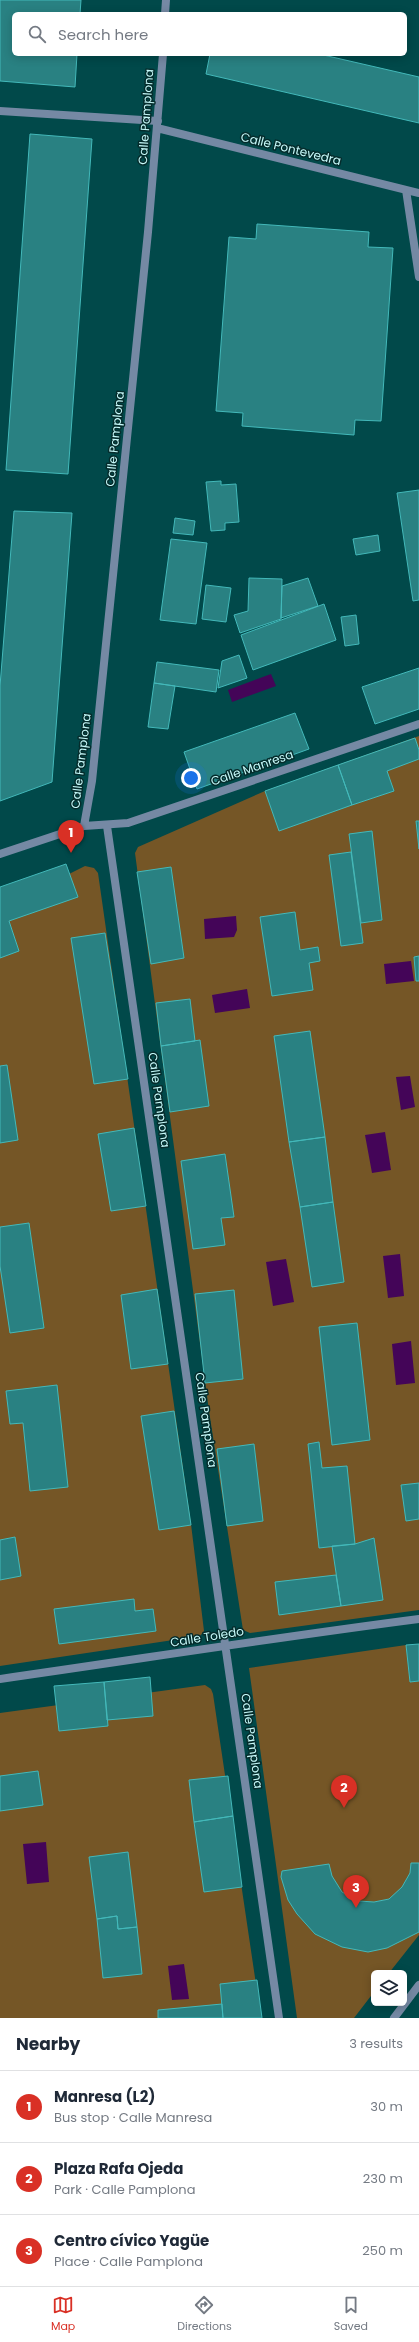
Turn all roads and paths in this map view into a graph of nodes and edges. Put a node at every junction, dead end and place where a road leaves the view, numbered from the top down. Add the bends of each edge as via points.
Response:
1 (166, 0) edge
2 (165, 12) edge
3 (163, 56) edge
4 (0, 111) edge
5 (158, 124) junction
6 (406, 190) junction
7 (419, 193) edge
8 (419, 277) edge
9 (419, 724) edge
10 (84, 826) junction
11 (107, 826) junction
12 (0, 854) edge
13 (419, 1619) edge
14 (227, 1646) junction
15 (0, 1679) edge
16 (419, 1985) edge
17 (279, 2018) edge
18 (394, 2018) edge

1 - 2 street
3 - 5 street, Calle Pamplona
4 - 5 street, Calle Pontevedra
5 - 6 street, Calle Pontevedra
5 - 10 street, Calle Pamplona via 92,781
6 - 7 street, Calle Pontevedra
6 - 8 street
9 - 11 street, Calle Manresa via 128,823
10 - 11 street, Calle Manresa
10 - 12 street, Calle Manresa
11 - 14 street, Calle Pamplona
13 - 14 street, Calle Toledo via 269,1638
14 - 15 street, Calle Toledo
14 - 17 street, Calle Pamplona
16 - 18 street

